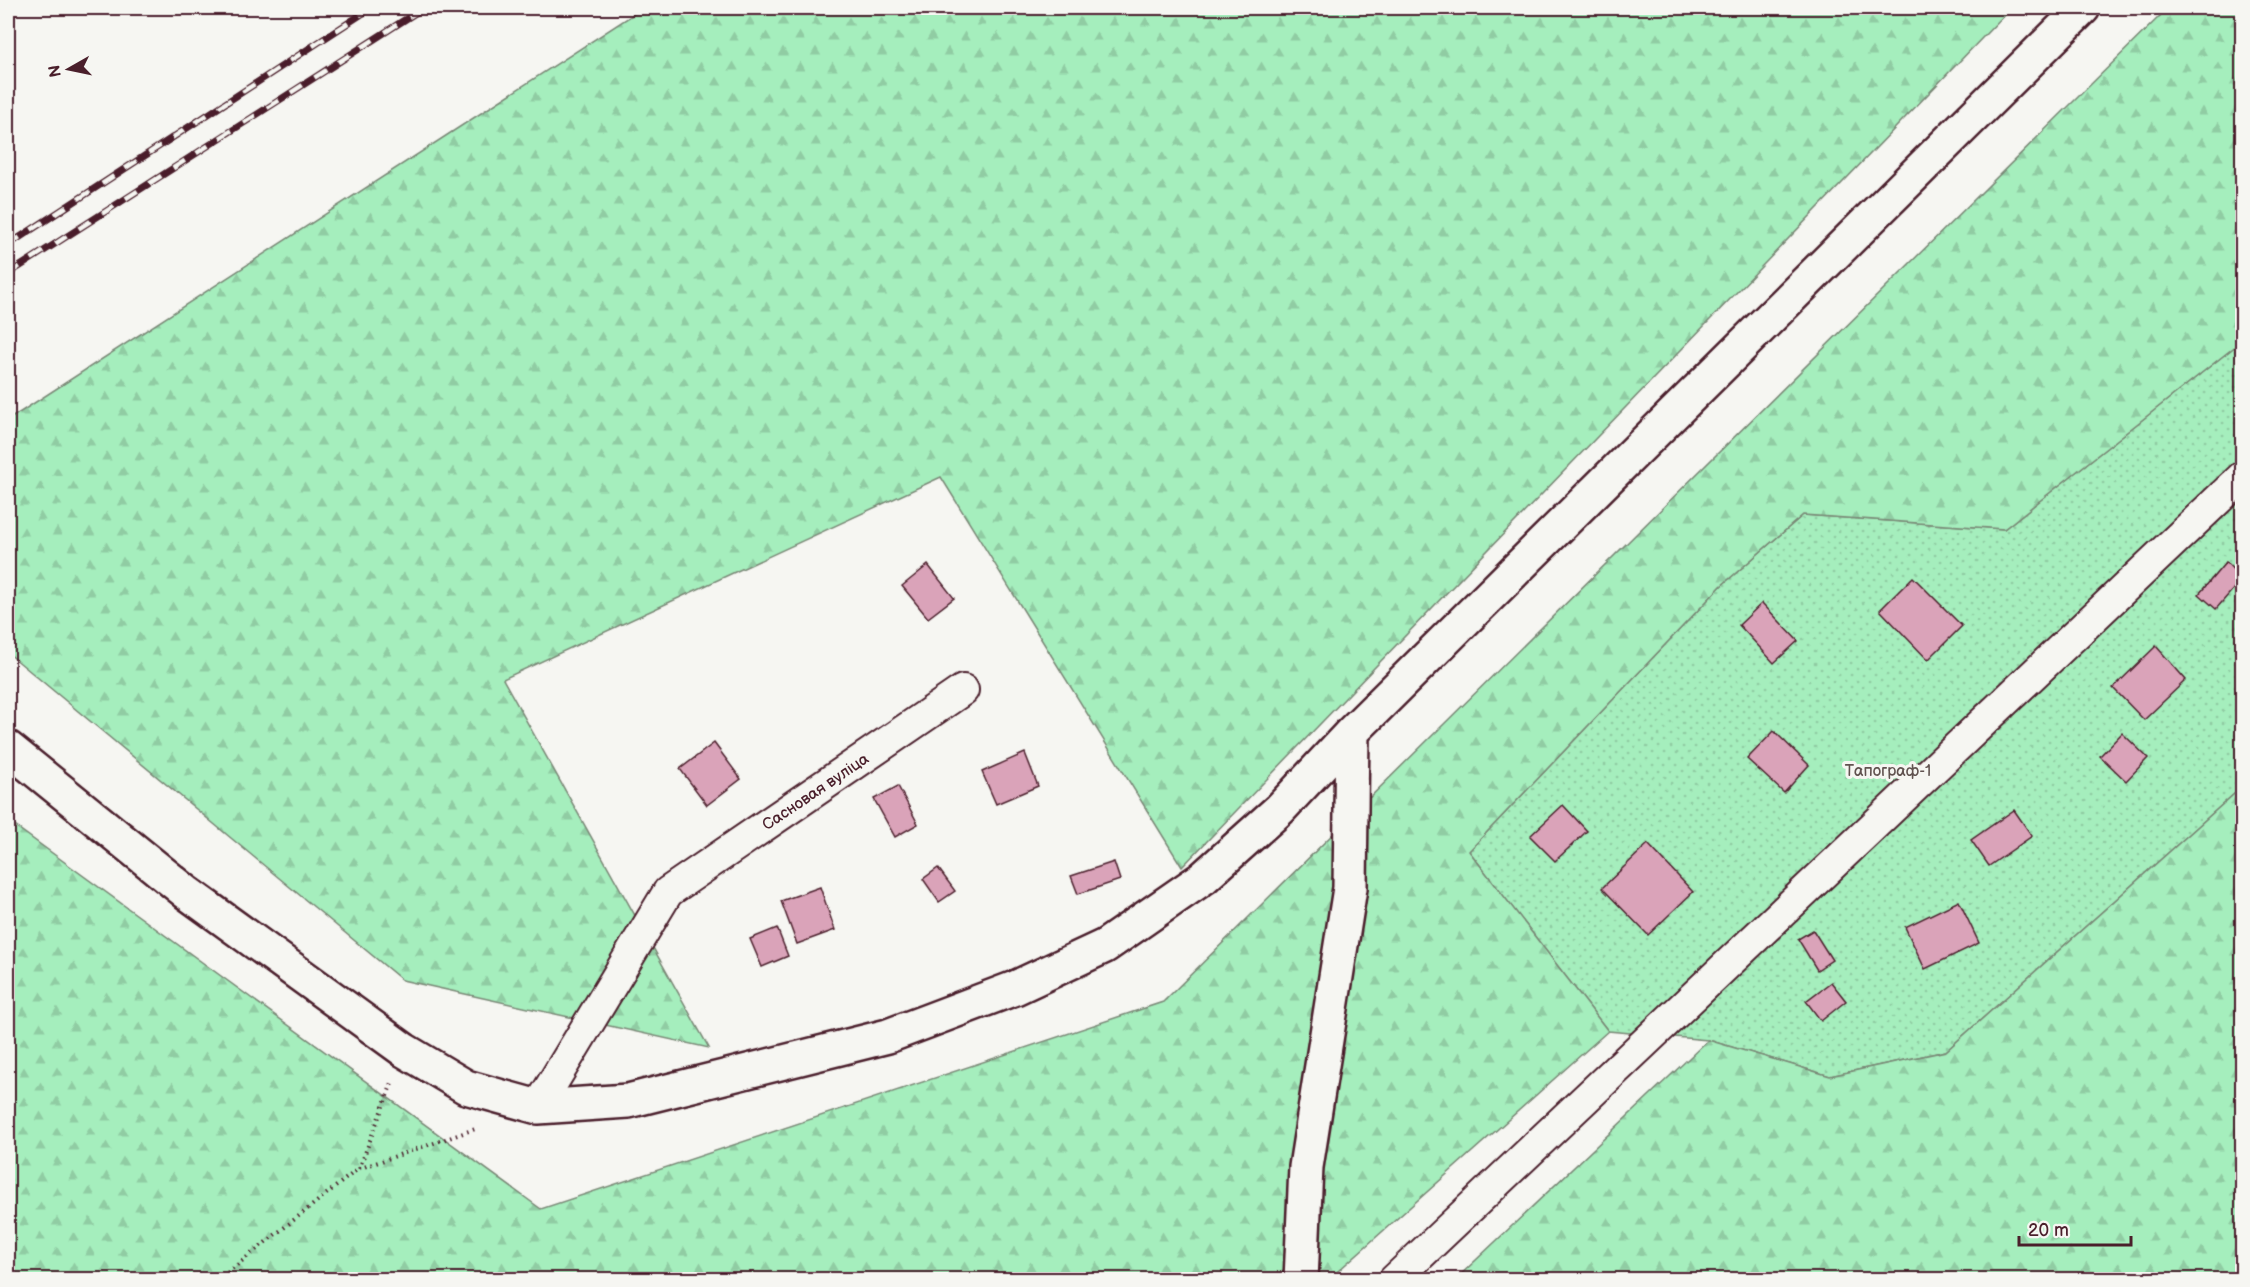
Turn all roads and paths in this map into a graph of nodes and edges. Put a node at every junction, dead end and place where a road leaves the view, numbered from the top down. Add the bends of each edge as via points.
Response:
1 (2084, 8) edge
2 (2242, 477) edge
3 (963, 690) dead end
4 (1352, 732) junction
5 (8, 748) edge
6 (405, 1050) junction
7 (538, 1107) junction
8 (482, 1127) dead end
9 (358, 1169) junction
10 (218, 1280) edge
11 (1301, 1280) edge
12 (1394, 1280) edge

1 - 4 street
2 - 12 street
3 - 7 street, Сасновая вуліца via 668,892
4 - 7 street via 1280,809 1203,878 1105,946 1015,988 888,1036 628,1101
4 - 11 street via 1350,888 1306,1167
5 - 6 street via 186,892
6 - 7 street via 466,1087
6 - 9 path
8 - 9 path
9 - 10 path

